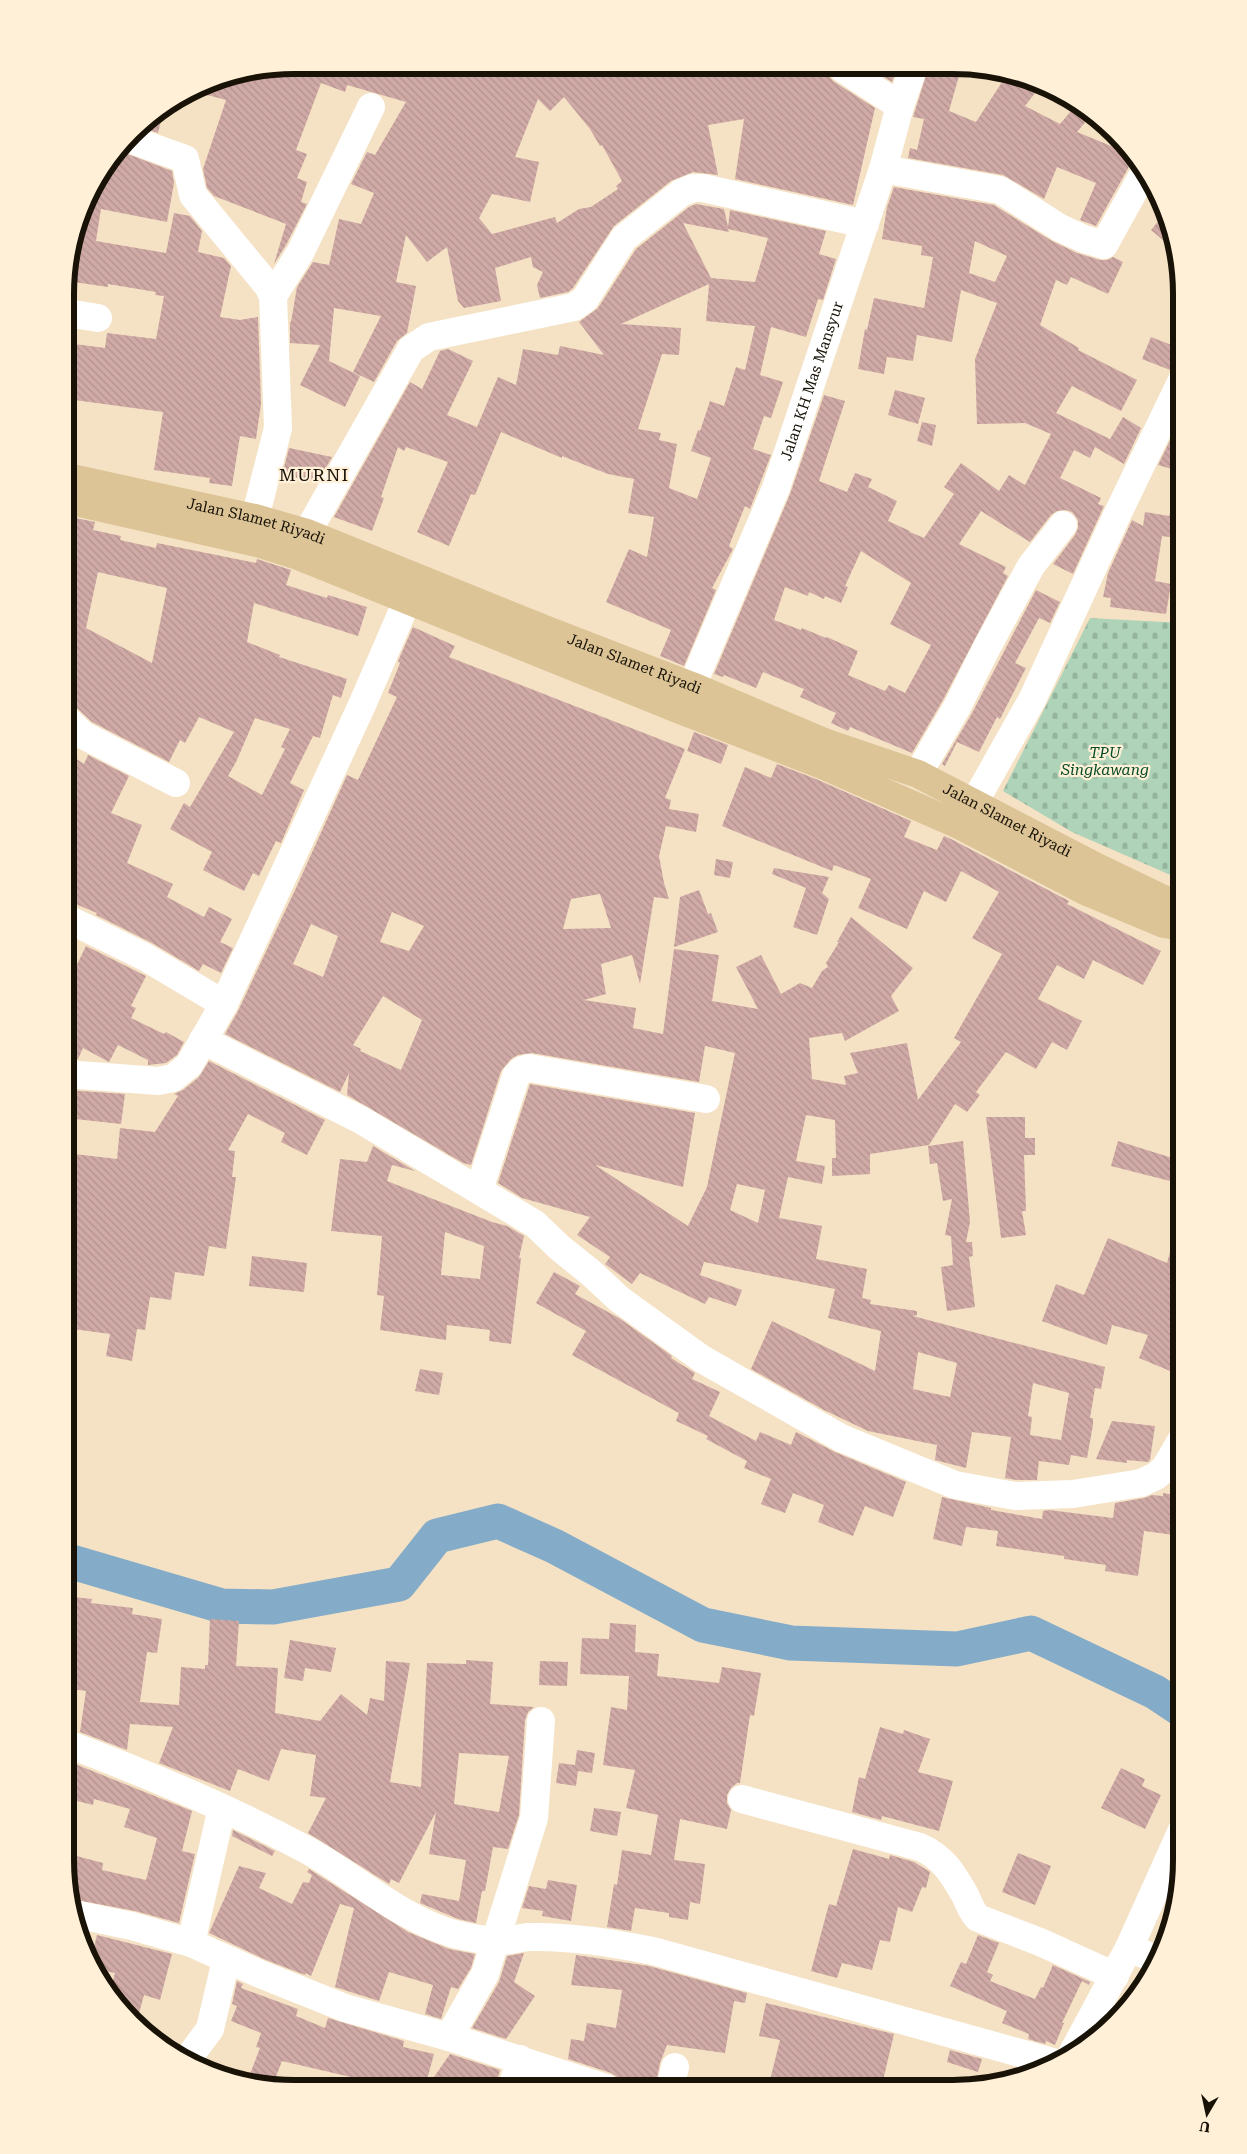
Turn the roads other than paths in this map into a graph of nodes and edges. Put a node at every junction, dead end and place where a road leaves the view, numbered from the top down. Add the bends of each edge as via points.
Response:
1 (851, 74) edge
2 (911, 74) edge
3 (900, 106) junction
4 (371, 107) dead end
5 (133, 143) edge
6 (883, 169) junction
7 (1141, 179) edge
8 (865, 224) junction
9 (273, 296) junction
10 (74, 314) edge
11 (98, 318) dead end
12 (1173, 399) edge
13 (74, 479) edge
14 (74, 502) edge
15 (255, 518) junction
16 (1063, 525) dead end
17 (303, 544) junction
18 (406, 600) junction
19 (692, 686) junction
20 (74, 726) edge
21 (918, 774) junction
22 (176, 783) dead end
23 (974, 804) junction
24 (1173, 901) edge
25 (74, 922) edge
26 (1173, 926) edge
27 (224, 1004) junction
28 (203, 1040) junction
29 (74, 1075) edge
30 (706, 1099) dead end
31 (479, 1190) junction
32 (1173, 1454) edge
33 (542, 1721) dead end
34 (74, 1746) edge
35 (742, 1799) dead end
36 (222, 1808) junction
37 (1173, 1868) edge
38 (1168, 1889) edge
39 (81, 1915) edge
40 (496, 1941) junction
41 (191, 1943) junction
42 (1129, 1948) junction
43 (1151, 1957) edge
44 (226, 1960) junction
45 (1115, 1976) junction
46 (449, 2037) junction
47 (1079, 2040) edge
48 (191, 2055) edge
49 (520, 2059) junction
50 (1047, 2060) edge
51 (514, 2080) edge
52 (582, 2080) edge

1 - 3 street
2 - 3 street, Jalan KH Mas Mansyur
3 - 6 street, Jalan KH Mas Mansyur
4 - 9 street via 300,253
5 - 9 street via 185,159 193,196
6 - 7 street via 1000,190 1060,228 1104,245
6 - 8 street, Jalan KH Mas Mansyur
8 - 17 street via 703,188 681,192 624,238 585,298 574,307 429,337 411,349
8 - 19 street, Jalan KH Mas Mansyur via 776,488
9 - 15 street via 278,428
10 - 11 street
12 - 23 street via 1032,700
13 - 15 main road, Jalan Slamet Riyadi
14 - 17 main road, Jalan Slamet Riyadi via 256,543
15 - 17 main road, Jalan Slamet Riyadi
16 - 21 street via 1031,566 957,708
17 - 18 main road, Jalan Slamet Riyadi
17 - 19 main road, Jalan Slamet Riyadi via 511,616
18 - 26 main road, Jalan Slamet Riyadi via 822,765 961,826 1085,891
18 - 27 street via 362,705
19 - 21 main road, Jalan Slamet Riyadi via 824,742
20 - 22 street via 82,734
21 - 23 main road, Jalan Slamet Riyadi
23 - 24 main road, Jalan Slamet Riyadi
25 - 27 street via 146,957
27 - 28 street
28 - 29 street via 180,1074 158,1081
28 - 31 street via 361,1120
30 - 31 street via 529,1068 522,1070 516,1076
31 - 32 street via 534,1224 619,1299 702,1359 841,1438 955,1485 1015,1496 1073,1494 1141,1483 1165,1468
33 - 40 street via 534,1818
34 - 36 street
35 - 45 street via 934,1853 945,1864 978,1918
36 - 40 street via 309,1852 424,1923 455,1934
36 - 41 street
37 - 38 street
38 - 42 street
39 - 41 street
40 - 46 street via 484,1974
40 - 50 street via 529,1937 602,1941 653,1951
41 - 44 street
42 - 43 street
42 - 45 street
44 - 46 street via 346,2008
44 - 48 street via 210,2029
45 - 47 street
46 - 49 street
49 - 51 street
49 - 52 street

